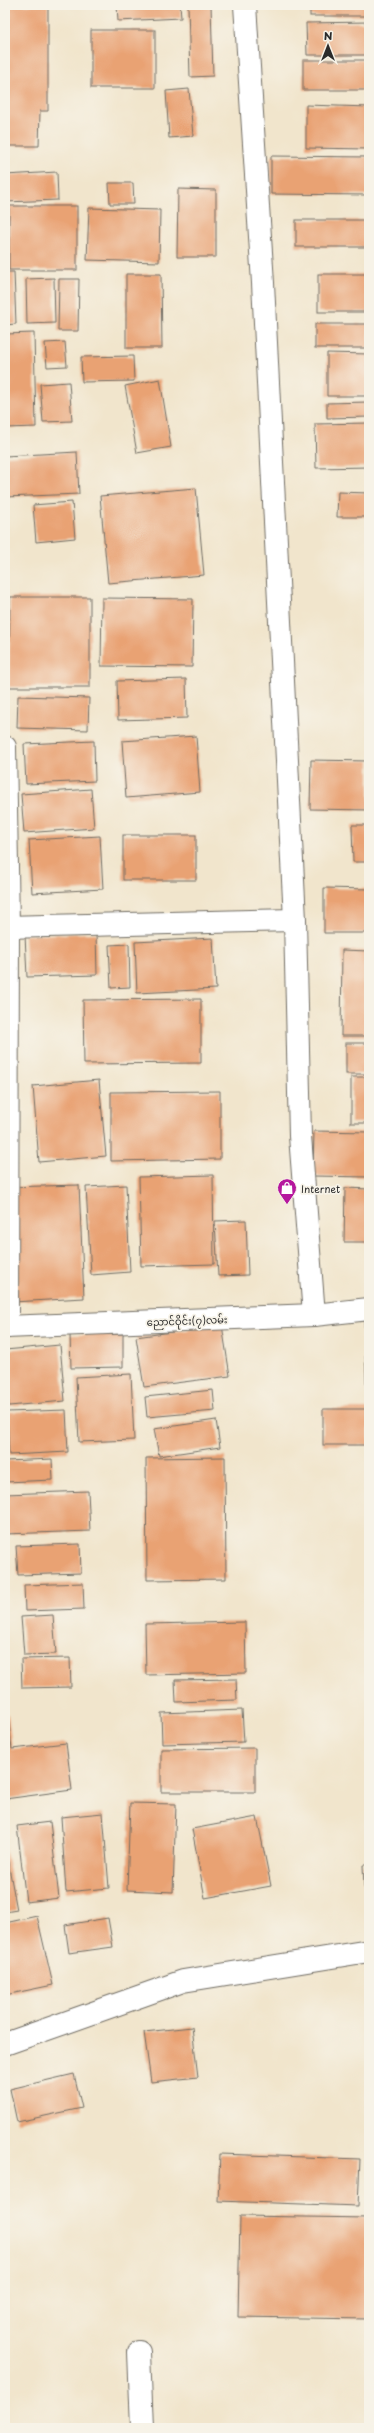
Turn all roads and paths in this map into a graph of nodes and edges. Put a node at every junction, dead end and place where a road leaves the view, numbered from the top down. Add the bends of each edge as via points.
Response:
1 (245, 5) edge
2 (5, 747) edge
3 (295, 920) junction
4 (6, 927) edge
5 (369, 1309) edge
6 (314, 1315) junction
7 (6, 1327) edge
8 (369, 1951) edge
9 (5, 2044) edge
10 (139, 2352) dead end
11 (142, 2428) edge

1 - 3 street via 263,283
2 - 4 street
3 - 4 street
3 - 6 street via 300,1136
4 - 7 street
5 - 6 street, ညောင်ဝိုင်း(၇)လမ်း
6 - 7 street, ညောင်ဝိုင်း(၇)လမ်း
8 - 9 street via 183,1981
10 - 11 street

